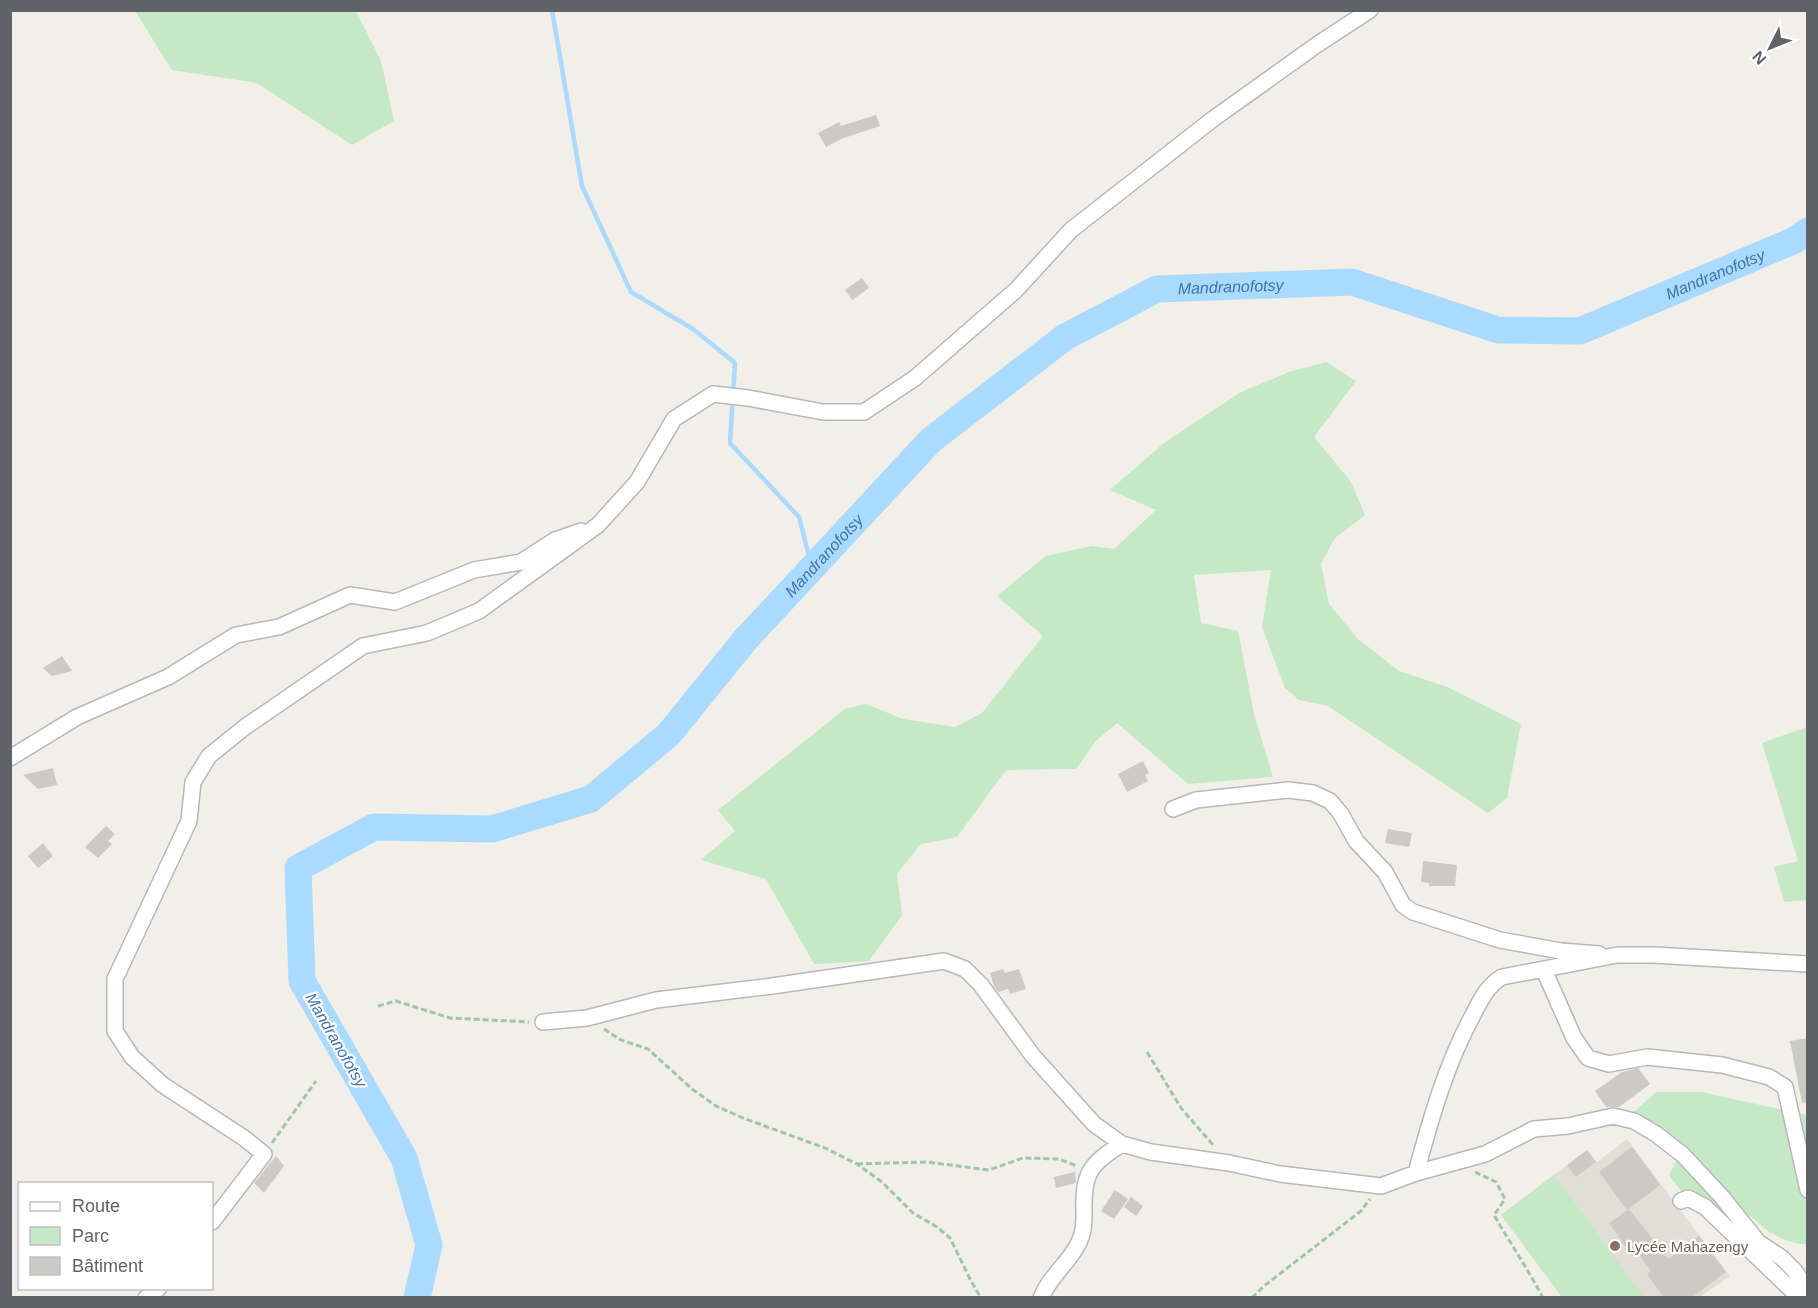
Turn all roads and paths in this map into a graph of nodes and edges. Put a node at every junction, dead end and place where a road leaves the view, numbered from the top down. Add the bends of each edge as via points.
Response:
1 (1370, 10) edge
2 (598, 525) junction
3 (10, 758) edge
4 (1173, 809) dead end
5 (1617, 955) junction
6 (1808, 964) edge
7 (1544, 970) junction
8 (378, 1006) dead end
9 (587, 1018) junction
10 (543, 1023) joint
11 (1147, 1052) dead end
12 (316, 1081) dead end
13 (1122, 1144) junction
14 (264, 1154) junction
15 (1230, 1163) junction
16 (1454, 1163) junction
17 (857, 1164) junction
18 (1090, 1171) junction
19 (1416, 1173) junction
20 (1381, 1186) junction
21 (1808, 1190) edge
22 (1681, 1201) dead end
23 (213, 1221) edge
24 (1808, 1290) edge
25 (981, 1298) edge
26 (1041, 1298) edge
27 (1252, 1298) edge
28 (1543, 1298) edge
29 (1800, 1298) edge

1 - 2 street via 1212,119 1071,230 1016,290 915,378 864,412 823,412 713,394 674,420 637,482
2 - 3 street via 555,540 521,562 474,570 395,602 350,595 279,627 236,635 168,677 77,717
2 - 14 street via 479,611 427,633 363,646 209,756 193,782 189,821 115,979 115,1031 132,1057 163,1085
4 - 5 street via 1196,800 1288,790 1313,794 1330,801 1356,841 1385,872 1403,905 1413,912 1500,940 1561,951
5 - 6 street
5 - 7 street
7 - 19 street via 1502,977 1493,982 1481,999 1457,1043 1438,1092
7 - 21 street via 1574,1038 1588,1058 1609,1064 1647,1057 1722,1065 1769,1077 1785,1088
8 - 10 path via 396,1001 450,1018
9 - 10 street
9 - 13 street via 656,1000 944,961 965,969 981,985 1033,1056 1086,1116
9 - 17 path via 621,1040 648,1049 716,1106
11 - 15 path via 1180,1108
12 - 14 path
13 - 15 street
13 - 18 street
14 - 23 street
15 - 20 street via 1280,1174
16 - 19 street
16 - 24 street via 1485,1154 1534,1129 1613,1116 1634,1121 1683,1155 1758,1242 1782,1258
16 - 28 path via 1496,1182 1504,1199 1494,1215
17 - 18 path via 927,1162 989,1170 1023,1158 1059,1159
17 - 25 path via 913,1213 950,1238
18 - 26 street via 1083,1193 1084,1231
19 - 20 street
20 - 27 path via 1361,1211
22 - 29 street via 1688,1198 1705,1207

